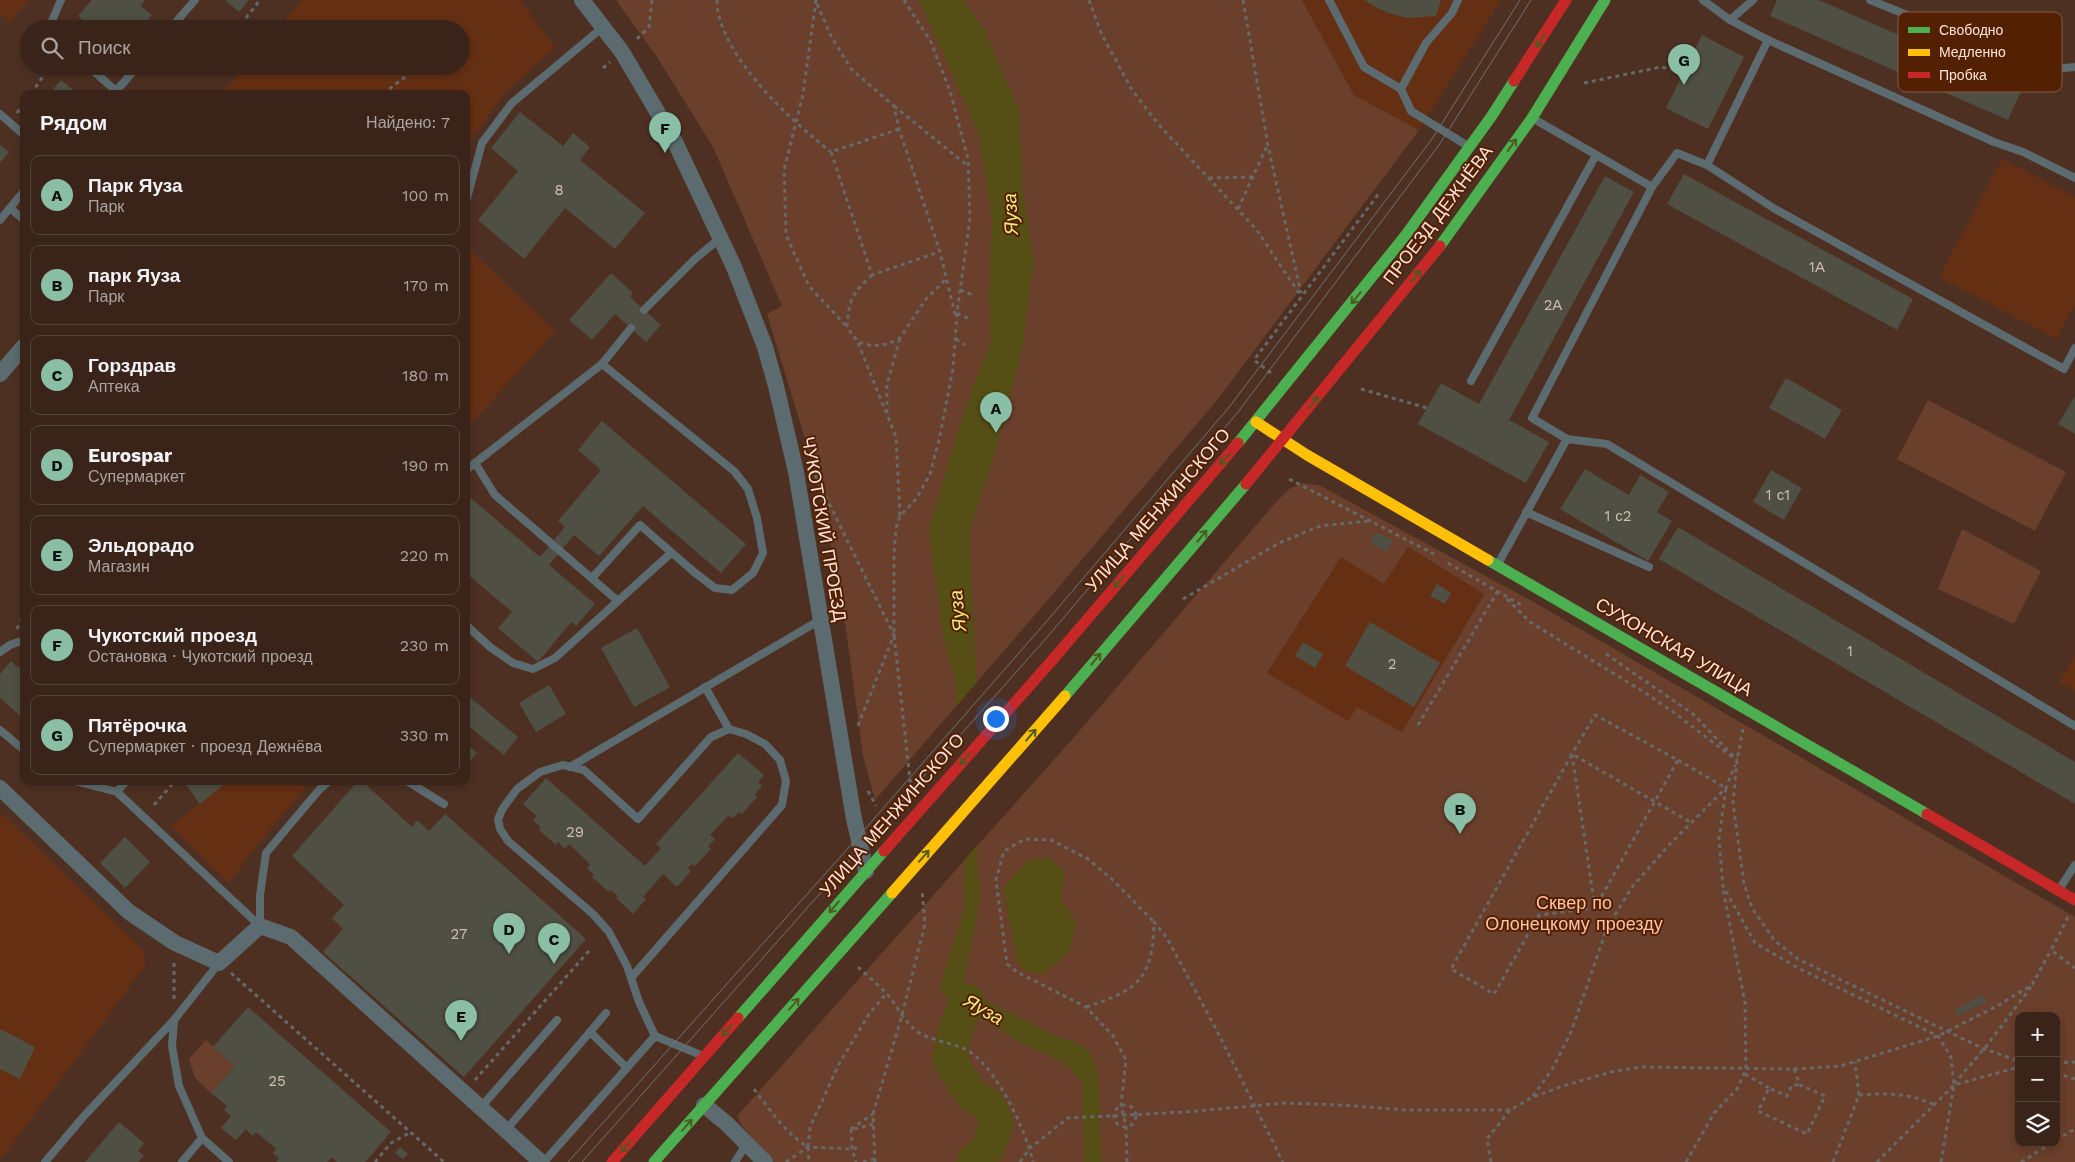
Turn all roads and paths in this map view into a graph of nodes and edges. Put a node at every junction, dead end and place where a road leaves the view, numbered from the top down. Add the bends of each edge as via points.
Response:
1 (61, 0) edge
2 (195, 0) edge
3 (260, 0) edge
4 (582, 0) edge
5 (652, 0) edge
6 (717, 0) edge
7 (904, 0) edge
8 (1089, 0) edge
9 (1243, 0) edge
10 (1329, 0) edge
11 (1458, 0) edge
12 (1566, 0) edge
13 (1605, 0) edge
14 (1703, 0) edge
15 (1753, 0) edge
16 (1870, 0) edge
17 (817, 2) edge
18 (1900, 12) edge
19 (246, 18) dead end
20 (52, 20) edge
21 (178, 20) edge
22 (1730, 20) junction
23 (603, 27) junction
24 (637, 39) dead end
25 (1768, 40) junction
26 (2075, 67) edge
27 (2062, 68) edge
28 (1684, 72) dead end
29 (44, 75) edge
30 (98, 75) edge
31 (131, 75) edge
32 (407, 75) edge
33 (1584, 83) dead end
34 (1402, 89) junction
35 (34, 90) edge
36 (115, 90) edge
37 (119, 90) edge
38 (388, 90) edge
39 (894, 106) junction
40 (0, 114) edge
41 (1532, 118) junction
42 (797, 121) junction
43 (899, 129) junction
44 (20, 132) edge
45 (1268, 146) junction
46 (1469, 147) junction
47 (831, 152) junction
48 (1596, 155) junction
49 (968, 166) junction
50 (1707, 166) junction
51 (1209, 178) junction
52 (1252, 178) junction
53 (2075, 178) edge
54 (470, 187) edge
55 (1652, 187) junction
56 (1380, 192) dead end
57 (20, 196) edge
58 (10, 208) junction
59 (1238, 210) junction
60 (20, 217) edge
61 (0, 220) edge
62 (720, 238) junction
63 (940, 252) junction
64 (872, 275) junction
65 (946, 279) junction
66 (960, 290) junction
67 (973, 295) dead end
68 (1301, 296) junction
69 (644, 310) dead end
70 (957, 313) junction
71 (957, 320) junction
72 (971, 320) dead end
73 (847, 327) junction
74 (631, 328) dead end
75 (900, 338) junction
76 (955, 338) junction
77 (858, 342) junction
78 (965, 345) dead end
79 (2075, 348) edge
80 (20, 355) edge
81 (602, 364) junction
82 (0, 374) edge
83 (1274, 375) dead end
84 (1471, 381) dead end
85 (1361, 389) dead end
86 (1427, 408) dead end
87 (887, 414) junction
88 (1256, 422) junction
89 (1567, 439) junction
90 (1283, 440) junction
91 (475, 463) junction
92 (470, 467) edge
93 (812, 468) dead end
94 (1289, 480) dead end
95 (1526, 512) junction
96 (900, 516) junction
97 (1370, 520) junction
98 (1379, 520) dead end
99 (671, 553) junction
100 (1438, 556) dead end
101 (1446, 562) dead end
102 (1497, 566) junction
103 (1649, 567) dead end
104 (592, 578) junction
105 (1500, 587) dead end
106 (1497, 592) junction
107 (1505, 597) junction
108 (1183, 599) dead end
109 (618, 601) junction
110 (1529, 609) dead end
111 (820, 620) junction
112 (470, 629) edge
113 (894, 634) junction
114 (20, 642) edge
115 (0, 652) edge
116 (1603, 652) dead end
117 (705, 687) junction
118 (1418, 725) dead end
119 (2075, 726) edge
120 (1743, 728) dead end
121 (729, 729) junction
122 (0, 730) edge
123 (856, 735) dead end
124 (20, 747) edge
125 (1572, 754) junction
126 (1678, 760) junction
127 (1737, 760) junction
128 (570, 767) junction
129 (90, 785) edge
130 (123, 785) edge
131 (171, 785) edge
132 (325, 785) edge
133 (413, 785) edge
134 (866, 785) dead end
135 (0, 788) edge
136 (1726, 788) junction
137 (117, 792) junction
138 (911, 795) dead end
139 (1654, 801) junction
140 (444, 804) dead end
141 (154, 805) dead end
142 (876, 806) dead end
143 (1692, 823) junction
144 (2075, 864) edge
145 (866, 871) junction
146 (921, 884) dead end
147 (1722, 886) junction
148 (2059, 891) junction
149 (2073, 906) edge
150 (1595, 908) junction
151 (1154, 922) junction
152 (260, 926) junction
153 (175, 942) junction
154 (2051, 950) junction
155 (589, 951) dead end
156 (219, 963) junction
157 (858, 968) dead end
158 (2075, 968) edge
159 (631, 978) junction
160 (2032, 985) junction
161 (886, 994) junction
162 (1086, 1007) junction
163 (606, 1013) dead end
164 (902, 1015) junction
165 (174, 1020) junction
166 (556, 1020) dead end
167 (1948, 1031) junction
168 (590, 1032) junction
169 (655, 1036) junction
170 (1938, 1036) junction
171 (1984, 1049) junction
172 (704, 1056) junction
173 (2015, 1060) edge
174 (1855, 1062) junction
175 (2075, 1062) edge
176 (2060, 1063) edge
177 (627, 1068) junction
178 (2015, 1068) edge
179 (1794, 1069) junction
180 (1745, 1072) junction
181 (2060, 1074) edge
182 (2075, 1079) edge
183 (1800, 1085) junction
184 (1954, 1085) junction
185 (1769, 1088) junction
186 (754, 1089) dead end
187 (465, 1093) junction
188 (1859, 1095) junction
189 (1533, 1097) junction
190 (704, 1105) junction
191 (1122, 1105) junction
192 (1254, 1105) junction
193 (1935, 1105) junction
194 (481, 1107) junction
195 (1510, 1110) junction
196 (1136, 1113) junction
197 (873, 1114) junction
198 (1123, 1115) junction
199 (1113, 1116) junction
200 (873, 1124) junction
201 (1126, 1127) junction
202 (2075, 1129) edge
203 (506, 1130) junction
204 (851, 1130) junction
205 (411, 1132) junction
206 (202, 1138) junction
207 (2060, 1138) edge
208 (747, 1143) junction
209 (808, 1147) junction
210 (859, 1147) dead end
211 (2045, 1147) edge
212 (1030, 1148) junction
213 (852, 1149) junction
214 (874, 1160) edge
215 (45, 1162) edge
216 (182, 1162) edge
217 (229, 1162) edge
218 (375, 1162) edge
219 (444, 1162) edge
220 (543, 1162) edge
221 (612, 1162) edge
222 (654, 1162) edge
223 (734, 1162) edge
224 (765, 1162) edge
225 (786, 1162) edge
226 (809, 1162) edge
227 (856, 1162) edge
228 (863, 1162) edge
229 (1020, 1162) edge
230 (1033, 1162) edge
231 (1127, 1162) edge
232 (1282, 1162) edge
233 (1491, 1162) edge
234 (1686, 1162) edge
235 (1833, 1162) edge
236 (1877, 1162) edge
237 (1941, 1162) edge
238 (2021, 1162) edge

1 - 20 lane
2 - 21 lane
3 - 19 path
4 - 23 street, ЧУКОТСКИЙ ПРОЕЗД
5 - 24 path via 650,27
6 - 42 path via 724,34 736,55 762,88
7 - 49 path via 931,42 950,91
8 - 51 path via 1101,34 1132,90
9 - 45 path
10 - 34 lane via 1364,68
11 - 34 lane via 1452,13 1426,43
12 -> 46 main road, ПРОЕЗД ДЕЖНЁВА
13 - 41 main road, ПРОЕЗД ДЕЖНЁВА
14 - 22 lane
15 - 22 lane
16 - 18 lane
17 - 39 path via 831,36 851,69
17 - 42 path
22 - 25 lane
23 - 54 lane via 512,102 482,143
23 - 62 street, ЧУКОТСКИЙ ПРОЕЗД via 622,52 675,142
25 - 50 lane
25 - 53 lane
26 - 27 lane
28 - 33 path via 1661,67
29 - 35 path
30 - 36 lane
31 - 37 lane
32 - 38 path
34 - 46 lane via 1411,111
39 - 43 path
39 - 49 path
40 - 44 lane
41 - 48 lane
90 -> 41 main road, ПРОЕЗД ДЕЖНЁВА via 1435,253
42 - 47 path
42 - 73 path via 784,170 786,235 809,286
43 - 47 path
43 - 63 path
45 - 52 path
45 - 68 path
46 -> 88 main road, ПРОЕЗД ДЕЖНЁВА via 1405,236
47 - 64 path
48 - 55 lane
48 - 84 lane
49 - 66 path via 970,218
50 - 55 lane via 1677,153
50 - 79 lane via 1775,209 2064,369
51 - 52 path
51 - 59 path
52 - 59 path
55 - 89 lane via 1532,418
56 - 68 path
57 - 58 lane
58 - 60 lane
58 - 61 lane
59 - 68 path via 1256,229
62 - 69 lane
62 - 111 street, ЧУКОТСКИЙ ПРОЕЗД via 754,318 776,386 796,472
63 - 64 path
63 - 65 path
64 - 73 path via 855,292 848,310
65 - 71 path
65 - 75 path via 926,299
66 - 67 path
66 - 70 path
68 - 83 path via 1254,360
70 - 71 path
70 - 72 path
71 - 76 path
73 - 77 path
74 - 81 lane
75 - 77 path via 873,346
75 - 87 path via 886,384
76 - 78 path
76 - 96 path via 944,414 930,474 916,499
77 - 87 path
80 - 82 street
81 - 91 lane
81 - 99 lane via 734,470 748,490 763,553 753,573 732,590 715,588
85 - 86 path
87 - 96 path via 896,437
88 - 90 main road, СУХОНСКАЯ УЛИЦА
88 -> 145 main road, УЛИЦА МЕНЖИНСКОГО, bridge
89 - 95 lane
89 - 119 lane via 1607,444
90 - 102 main road, СУХОНСКАЯ УЛИЦА
190 -> 90 main road, bridge via 1065,696
91 - 92 lane
91 - 104 lane via 495,495
93 - 113 path
94 - 97 path
95 - 102 lane
95 - 103 lane
96 - 113 path via 894,554
97 - 98 path
97 - 100 path
97 - 108 path via 1320,526 1279,543
99 - 104 lane via 640,525
99 - 109 lane
101 - 106 path
102 - 148 main road, СУХОНСКАЯ УЛИЦА
104 - 109 lane
105 - 106 path
106 - 107 path
106 - 118 path
107 - 110 path
107 - 127 path via 1530,622 1647,694
109 - 112 lane via 555,658 533,669 513,663
111 - 117 lane
111 - 145 street, ЧУКОТСКИЙ ПРОЕЗД
113 - 123 path
113 - 138 path
114 - 115 lane
116 - 127 path via 1693,714
117 - 121 lane
117 - 128 lane
120 - 127 path
121 - 128 lane via 711,737 638,819 584,770
121 - 159 lane via 765,744 780,760 786,781 782,805
122 - 124 lane
125 - 126 path via 1595,715
125 - 139 path
125 - 150 path
125 - 150 path via 1451,969 1494,994 1539,915
126 - 136 path
126 - 139 path
127 - 136 path
127 - 167 path via 1733,803 1744,884 1752,908 1775,941 1798,959
128 - 159 lane via 563,765 540,772 517,789 498,819 500,830 508,841 610,932
129 - 137 lane
130 - 137 lane
131 - 141 path
132 - 152 lane via 266,853 260,895
133 - 140 lane
134 - 142 path
135 - 153 street via 130,912
136 - 143 path
136 - 147 path via 1719,839
137 - 152 lane
139 - 143 path
139 - 150 path
143 - 189 path via 1632,887 1607,928 1571,1032 1553,1068
144 - 148 lane
145 -> 172 main road, УЛИЦА МЕНЖИНСКОГО
146 - 164 path via 925,924
147 - 170 path via 1756,943 1798,968
147 - 180 path via 1745,1003
148 - 149 main road, СУХОНСКАЯ УЛИЦА
149 - 154 path
151 - 162 path via 1153,948 1147,967 1131,989
151 - 162 path via 1088,859 1051,840 1024,839 1004,851 996,880 1008,964 1017,972
151 - 192 path via 1167,938
152 - 156 street
152 - 187 street via 291,937
153 - 156 street
153 - 165 path
154 - 158 path
154 - 160 path
155 - 187 path
156 - 165 lane
156 - 205 path
157 - 161 path
159 - 169 lane
160 - 167 path
160 - 171 path
161 - 164 path
161 - 209 path via 869,1014 839,1064 810,1127
162 - 191 path via 1113,1036 1126,1060
163 - 168 lane
164 - 197 path
164 - 212 path via 918,1032 966,1049 980,1061 993,1075
165 - 206 lane via 172,1046 179,1086
165 - 215 lane
166 - 194 lane
167 - 170 path
167 - 171 path
168 - 177 lane
168 - 203 lane
169 - 172 lane
169 - 177 lane
170 - 174 path
170 - 184 path via 1951,1058
171 - 173 path
171 - 184 path
172 -> 221 main road, УЛИЦА МЕНЖИНСКОГО
174 - 179 path
174 - 188 path
175 - 176 path
177 - 220 lane
178 - 184 path
179 - 180 path
179 - 183 path
180 - 185 path
180 - 189 path via 1640,1067 1611,1072
180 - 234 path via 1737,1089 1714,1114
181 - 182 path
183 - 185 path via 1792,1085 1787,1096
183 - 185 path via 1825,1096 1807,1134 1758,1111
184 - 193 path
184 - 237 path
186 - 209 path via 780,1124
187 - 194 street
188 - 193 path via 1902,1095 1924,1099
188 - 235 path
189 - 195 path
190 - 208 street
222 -> 190 main road
191 - 196 path via 1132,1107
191 - 198 path
191 - 199 path
192 - 195 path via 1285,1103 1406,1110
192 - 196 path
192 - 232 path
193 - 236 path
194 - 203 street
195 - 233 path via 1487,1139
196 - 198 path
196 - 201 path via 1135,1121
197 - 200 path
197 - 204 path
198 - 199 path
198 - 201 path
199 - 201 path via 1118,1126
199 - 212 path via 1068,1118
200 - 204 path
200 - 214 path
201 - 231 path
202 - 207 path
203 - 220 street
204 - 213 path
205 - 218 path via 392,1143
205 - 219 path
206 - 216 lane
206 - 217 lane
208 - 223 lane
208 - 224 street
209 - 213 path
209 - 225 path
209 - 226 path
210 - 213 path
211 - 238 path
212 - 229 path
212 - 230 path
213 - 227 path
214 - 228 path

